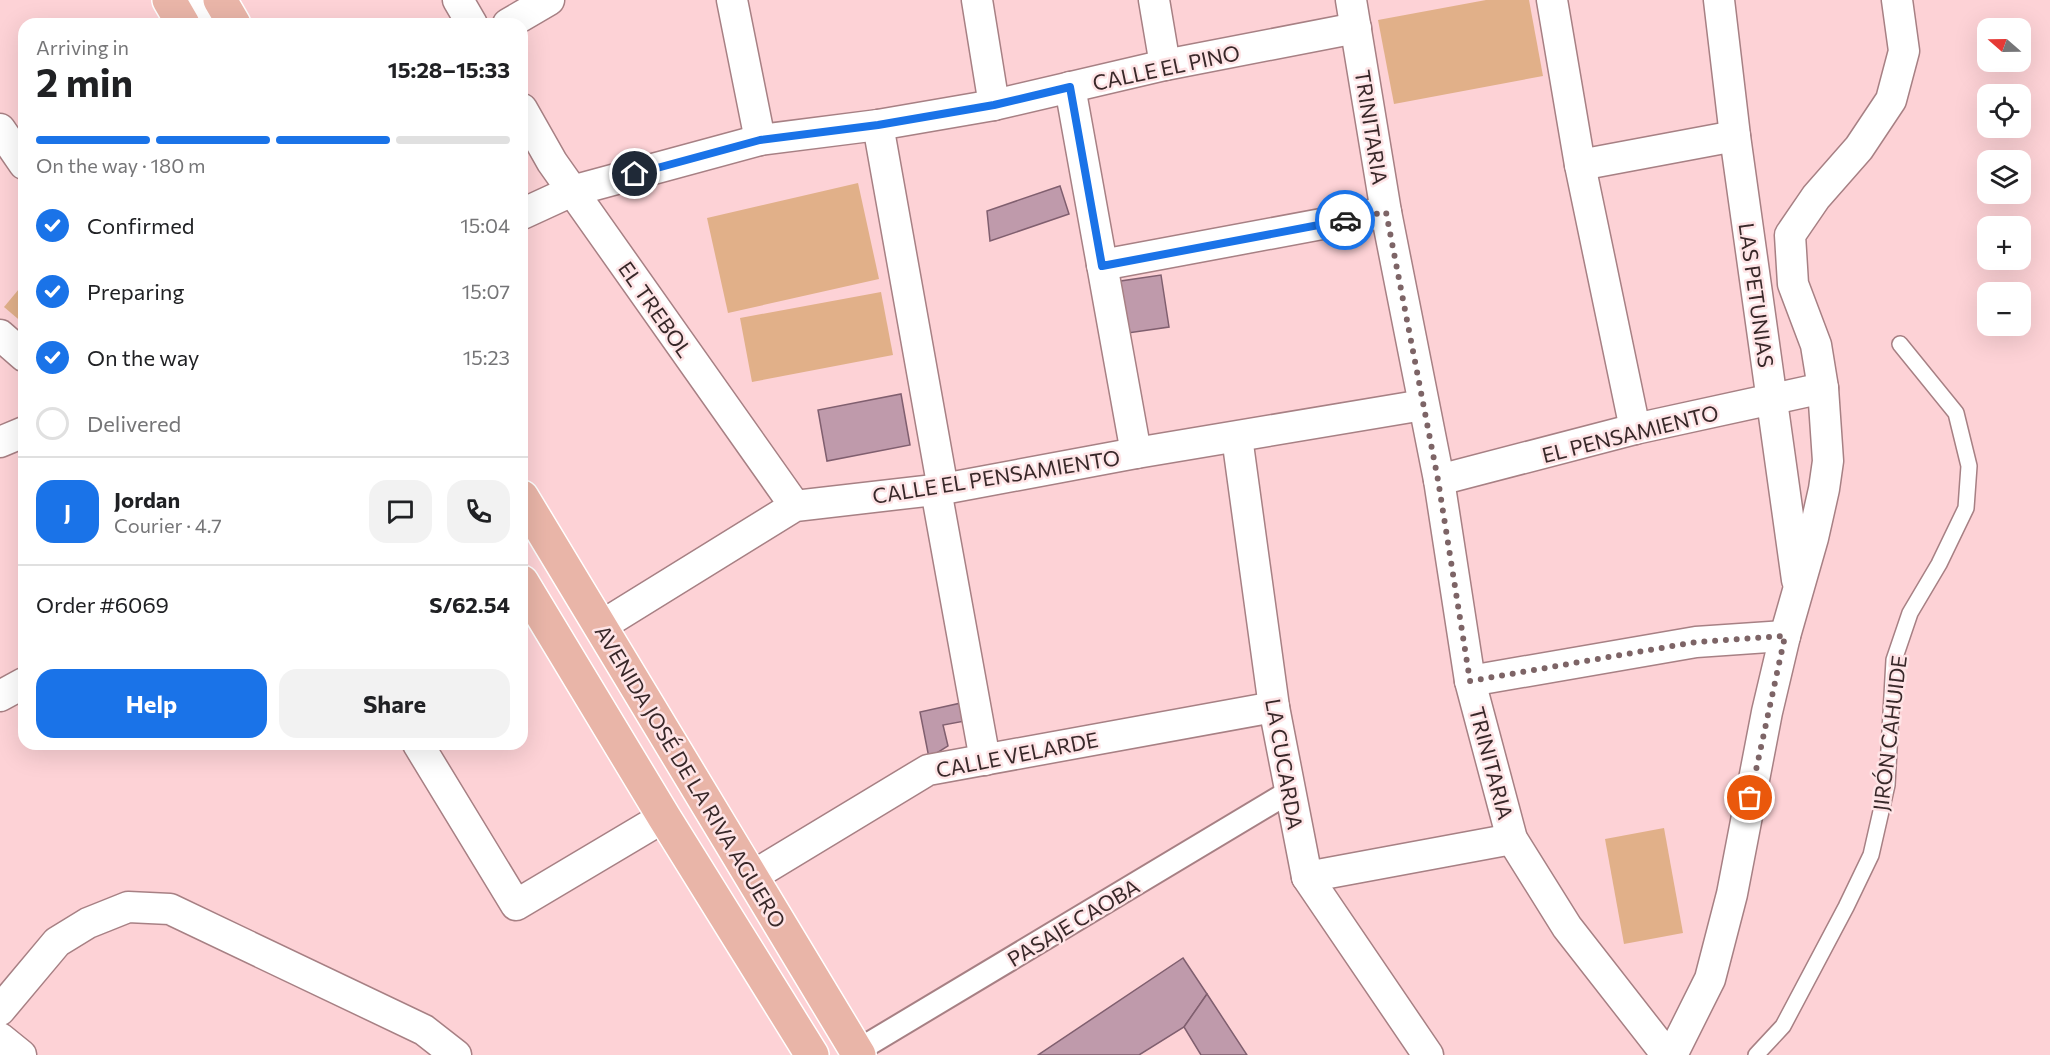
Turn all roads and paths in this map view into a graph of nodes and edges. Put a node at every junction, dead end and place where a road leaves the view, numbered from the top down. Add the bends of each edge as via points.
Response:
1 (219, 0) edge
2 (458, 0) edge
3 (549, 0) edge
4 (732, 0) edge
5 (977, 0) edge
6 (1154, 0) edge
7 (1552, 0) edge
8 (1719, 0) edge
9 (1897, 0) edge
10 (1354, 14) edge
11 (178, 15) edge
12 (230, 18) edge
13 (468, 18) edge
14 (518, 18) edge
15 (1165, 65) junction
16 (1070, 87) junction
17 (994, 105) junction
18 (528, 120) edge
19 (878, 125) junction
20 (0, 129) edge
21 (1735, 136) junction
22 (760, 140) junction
23 (18, 155) edge
24 (1581, 165) junction
25 (572, 191) junction
26 (528, 211) edge
27 (1386, 212) junction
28 (1102, 266) junction
29 (0, 335) edge
30 (1900, 344) dead end
31 (18, 351) edge
32 (1823, 388) junction
33 (1772, 400) junction
34 (1423, 405) junction
35 (1635, 429) junction
36 (18, 434) edge
37 (1237, 437) junction
38 (0, 442) edge
39 (1136, 453) junction
40 (1438, 480) junction
41 (939, 489) junction
42 (795, 506) junction
43 (528, 507) edge
44 (1798, 589) junction
45 (528, 592) edge
46 (601, 626) junction
47 (1785, 636) junction
48 (1470, 681) junction
49 (18, 686) edge
50 (0, 696) edge
51 (1274, 707) junction
52 (422, 750) edge
53 (985, 760) junction
54 (1289, 792) junction
55 (664, 818) junction
56 (1512, 839) junction
57 (751, 877) junction
58 (1307, 877) junction
59 (0, 1010) edge
60 (0, 1038) edge
61 (858, 1053) edge
62 (21, 1055) edge
63 (456, 1055) edge
64 (812, 1055) edge
65 (1428, 1055) edge
66 (1670, 1055) edge
67 (1756, 1055) edge

1 - 11 street
1 - 12 main road
2 - 13 street
3 - 14 street
4 - 22 street
5 - 17 street
6 - 15 street
7 - 24 street
8 - 21 street, LAS PETUNIAS
9 - 32 street via 1904,51 1891,100 1859,148 1815,196 1791,235 1793,284 1816,345
10 - 15 street, CALLE EL PINO
10 - 27 street, TRINITARIA
15 - 16 street, CALLE EL PINO
16 - 17 street, CALLE EL PINO
16 - 28 street
17 - 19 street, CALLE EL PINO
18 - 25 street, EL TREBOL
19 - 22 street, CALLE EL PINO
19 - 41 street
20 - 23 street
21 - 24 street
21 - 33 street, LAS PETUNIAS
22 - 25 street, CALLE EL PINO
24 - 35 street
25 - 26 street, CALLE EL PINO
25 - 42 street, EL TREBOL
27 - 28 street
27 - 34 street, TRINITARIA
28 - 39 street
29 - 31 street
30 - 67 lane, JIRÓN CAHUIDE via 1956,412 1969,466 1966,508 1911,613 1894,660 1887,785 1871,855 1783,1026
32 - 33 street, EL PENSAMIENTO
32 - 44 street via 1826,480
33 - 35 street, EL PENSAMIENTO
33 - 44 street, LAS PETUNIAS
34 - 37 street, CALLE EL PENSAMIENTO
34 - 40 street, TRINITARIA
35 - 40 street, EL PENSAMIENTO
36 - 38 street
37 - 39 street, CALLE EL PENSAMIENTO
37 - 51 street, LA CUCARDA
39 - 41 street, CALLE EL PENSAMIENTO
40 - 48 street, TRINITARIA
41 - 42 street, CALLE EL PENSAMIENTO
41 - 53 street
42 - 46 street, CALLE EL PENSAMIENTO
43 - 46 main road, AVENIDA JOSÉ DE LA RIVA AGUERO
44 - 47 street
45 - 55 main road, AVENIDA JOSÉ DE LA RIVA AGUERO
46 - 57 main road, AVENIDA JOSÉ DE LA RIVA AGUERO
47 - 48 street via 1696,642
47 - 66 street via 1732,894 1710,979
48 - 56 street, TRINITARIA
49 - 50 street
51 - 53 street, CALLE VELARDE
51 - 54 street, LA CUCARDA
52 - 55 street via 516,905
53 - 57 street, CALLE VELARDE via 928,770
54 - 58 street, LA CUCARDA
54 - 61 street, PASAJE CAOBA
55 - 64 main road, AVENIDA JOSÉ DE LA RIVA AGUERO
56 - 58 street
56 - 66 street, TRINITARIA via 1567,927
57 - 61 main road, AVENIDA JOSÉ DE LA RIVA AGUERO
58 - 65 street, LA CUCARDA
59 - 63 street via 57,942 88,923 128,907 170,909 424,1030
60 - 62 street

